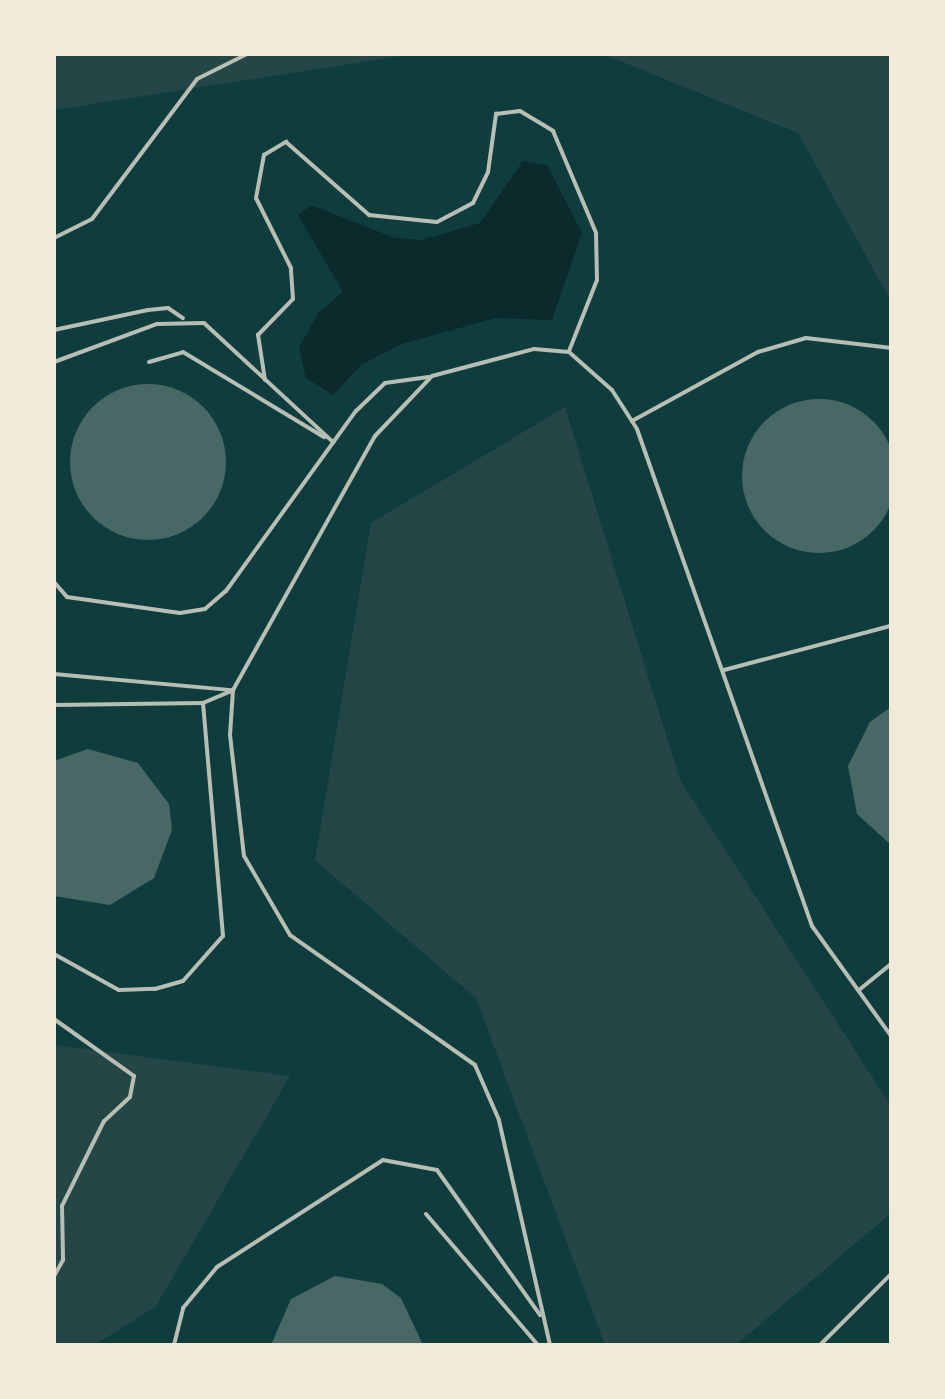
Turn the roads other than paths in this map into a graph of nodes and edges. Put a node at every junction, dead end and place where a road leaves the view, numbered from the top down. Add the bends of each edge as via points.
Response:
1 (247, 54) edge
2 (54, 238) edge
3 (185, 319) junction
4 (54, 330) edge
5 (891, 348) edge
6 (569, 352) junction
7 (54, 362) edge
8 (149, 362) dead end
9 (432, 376) junction
10 (265, 380) junction
11 (632, 421) junction
12 (54, 582) edge
13 (891, 626) edge
14 (724, 670) junction
15 (54, 674) edge
16 (233, 690) junction
17 (203, 703) junction
18 (54, 705) edge
19 (54, 954) edge
20 (891, 964) edge
21 (858, 991) junction
22 (54, 1019) edge
23 (891, 1036) edge
24 (426, 1214) dead end
25 (891, 1274) edge
26 (54, 1276) edge
27 (543, 1320) junction
28 (174, 1345) edge
29 (538, 1345) edge
30 (550, 1345) edge
31 (820, 1345) edge

1 - 2 lane via 197,79 92,219
3 - 4 lane via 168,308
3 - 7 lane
3 - 10 lane via 204,323
5 - 11 lane via 806,338 758,352
6 - 9 lane via 534,349
6 - 10 lane via 597,280 596,233 553,131 520,111 496,114 488,172 473,203 437,222 369,215 286,142 264,155 256,198 291,268 293,299 258,335
6 - 11 lane via 612,390
8 - 10 lane via 183,352 333,442
9 - 12 lane via 385,383 356,411 226,591 205,609 180,613 67,597
9 - 16 lane via 375,436
11 - 14 lane
13 - 14 lane
14 - 21 lane via 812,926
15 - 16 lane
16 - 17 lane
16 - 27 lane via 230,735 244,856 265,900 290,935 475,1065 499,1120
17 - 18 lane
17 - 19 lane via 223,936 183,981 155,989 119,990
20 - 21 lane
21 - 23 lane
22 - 26 lane via 134,1076 130,1097 104,1121 62,1206 63,1260
24 - 29 lane
25 - 31 lane
27 - 28 lane via 437,1170 383,1160 217,1267 183,1308
27 - 30 lane

